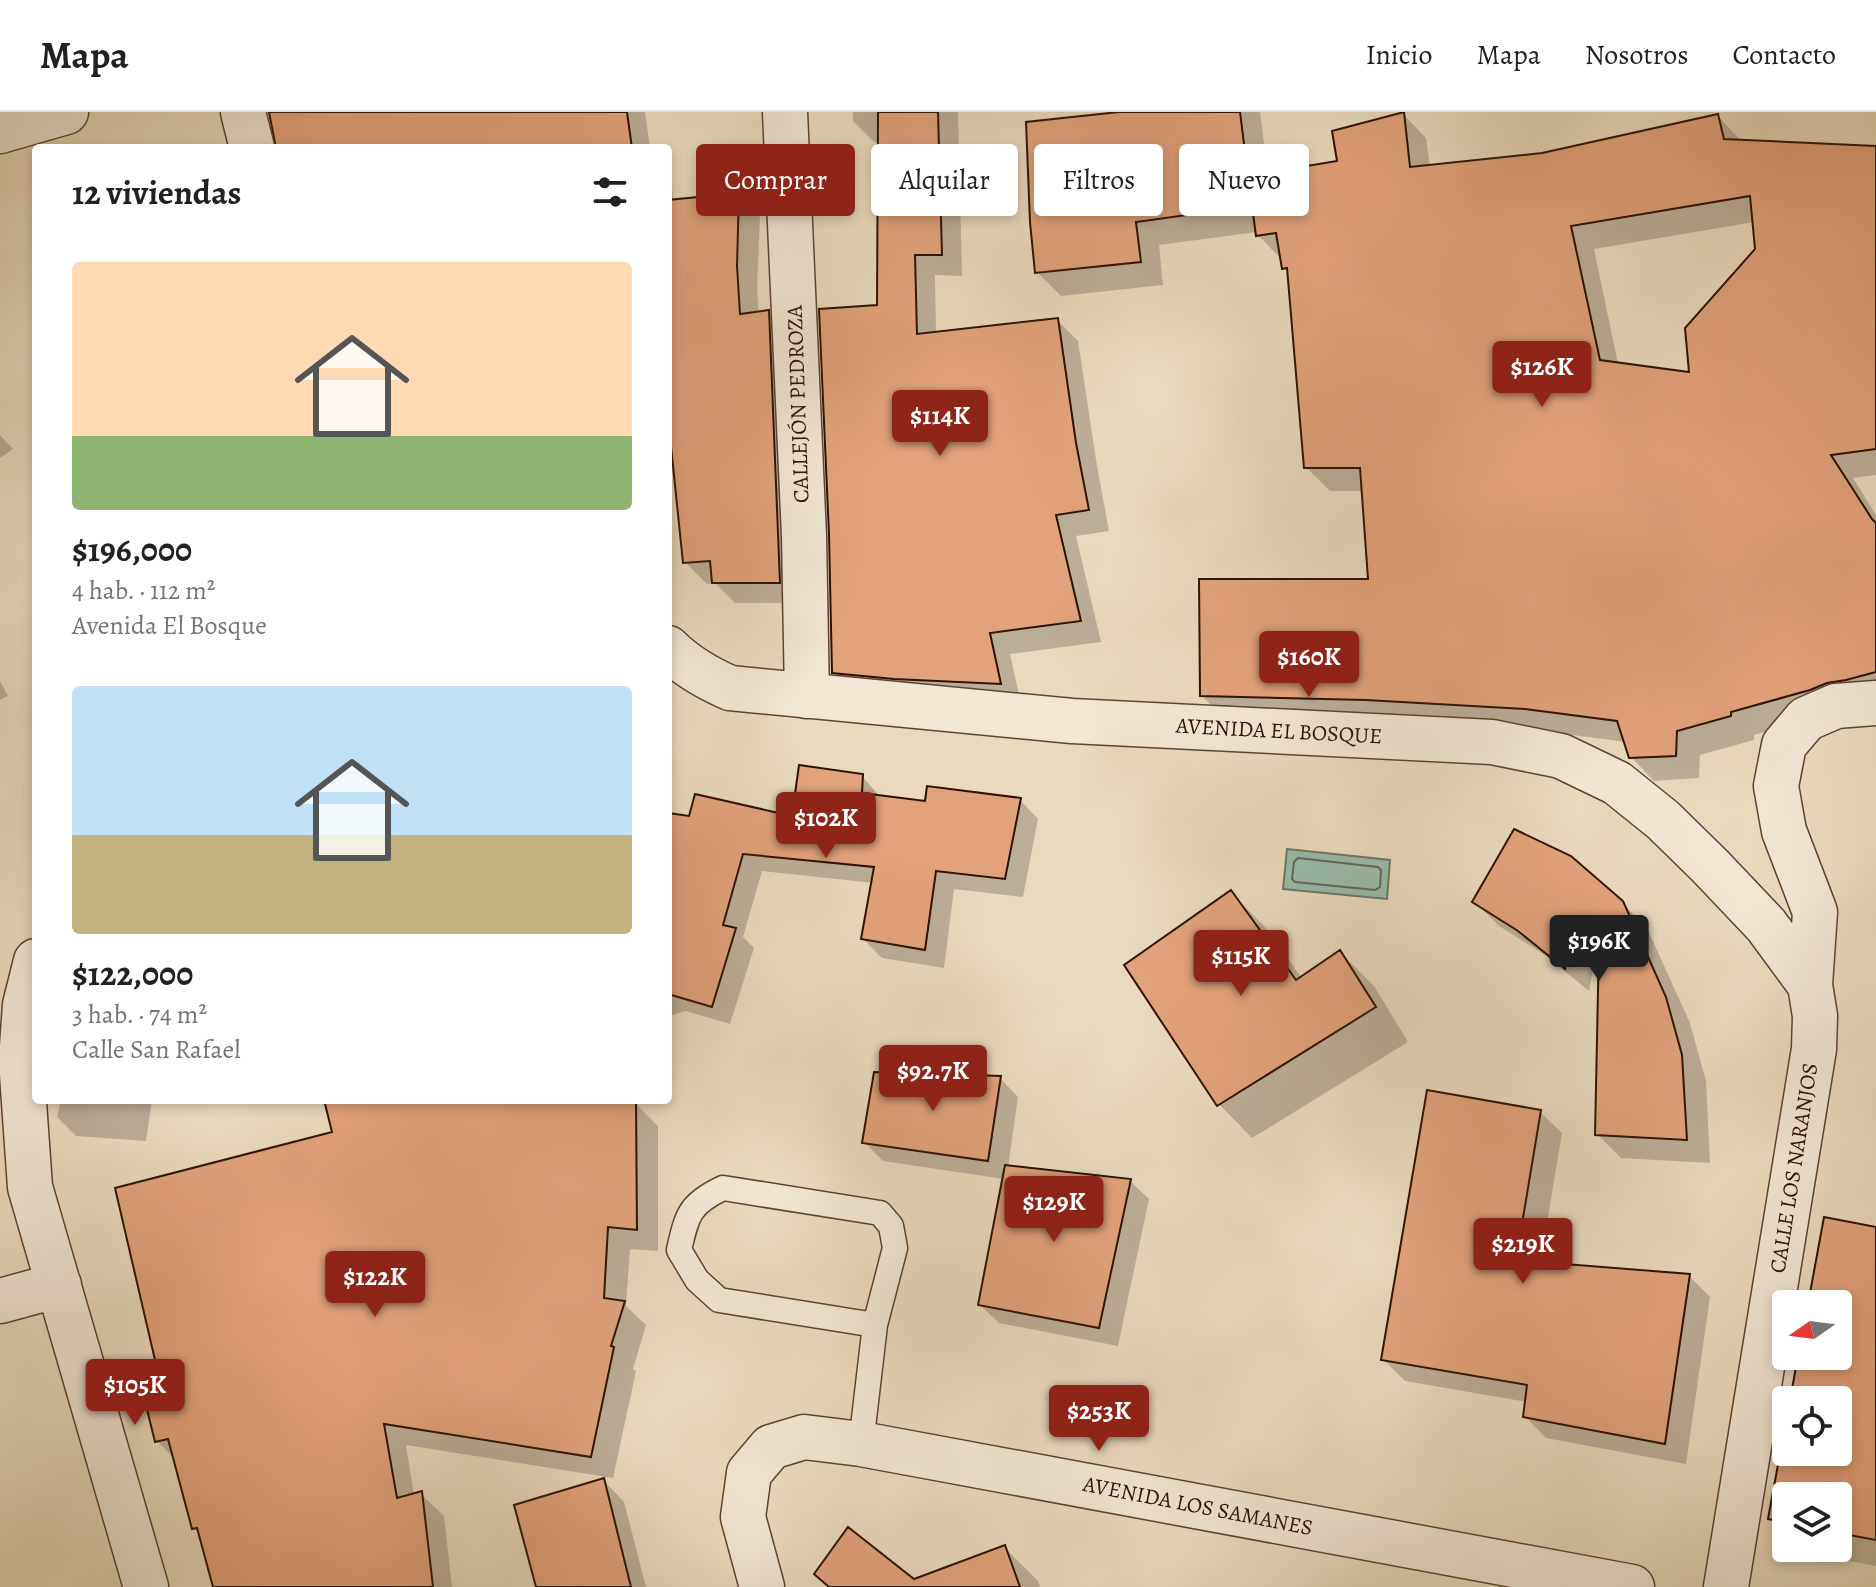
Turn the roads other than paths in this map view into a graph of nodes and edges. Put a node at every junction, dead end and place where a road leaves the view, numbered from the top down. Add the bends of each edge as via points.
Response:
1 (66, 112) edge
2 (243, 112) edge
3 (785, 112) edge
4 (0, 131) edge
5 (251, 144) edge
6 (672, 652) edge
7 (807, 696) junction
8 (1876, 703) edge
9 (32, 977) edge
10 (1810, 985) junction
11 (59, 1285) junction
12 (0, 1301) edge
13 (875, 1325) junction
14 (861, 1444) junction
15 (146, 1587) edge
16 (762, 1587) edge
17 (1632, 1587) edge
18 (1726, 1587) edge

1 - 4 street
2 - 5 street
3 - 7 street, CALLEJÓN PEDROZA
6 - 7 street, AVENIDA EL BOSQUE via 703,676 730,688
7 - 10 street, AVENIDA EL BOSQUE via 1072,721 1492,742 1561,756 1617,783 1663,820 1766,925
8 - 10 street, CALLE LOS NARANJOS via 1836,706 1806,719 1784,745 1776,786 1784,831 1815,912
9 - 11 street via 21,1060 30,1187
10 - 18 street, CALLE LOS NARANJOS via 1814,1049
11 - 12 street
11 - 15 street
13 - 13 lane via 719,1300 697,1280 679,1250 686,1220 702,1198 723,1188 880,1213 891,1226 895,1248
13 - 14 lane
14 - 16 street, AVENIDA LOS SAMANES via 804,1437 771,1447 749,1473 743,1517
14 - 17 street, AVENIDA LOS SAMANES

